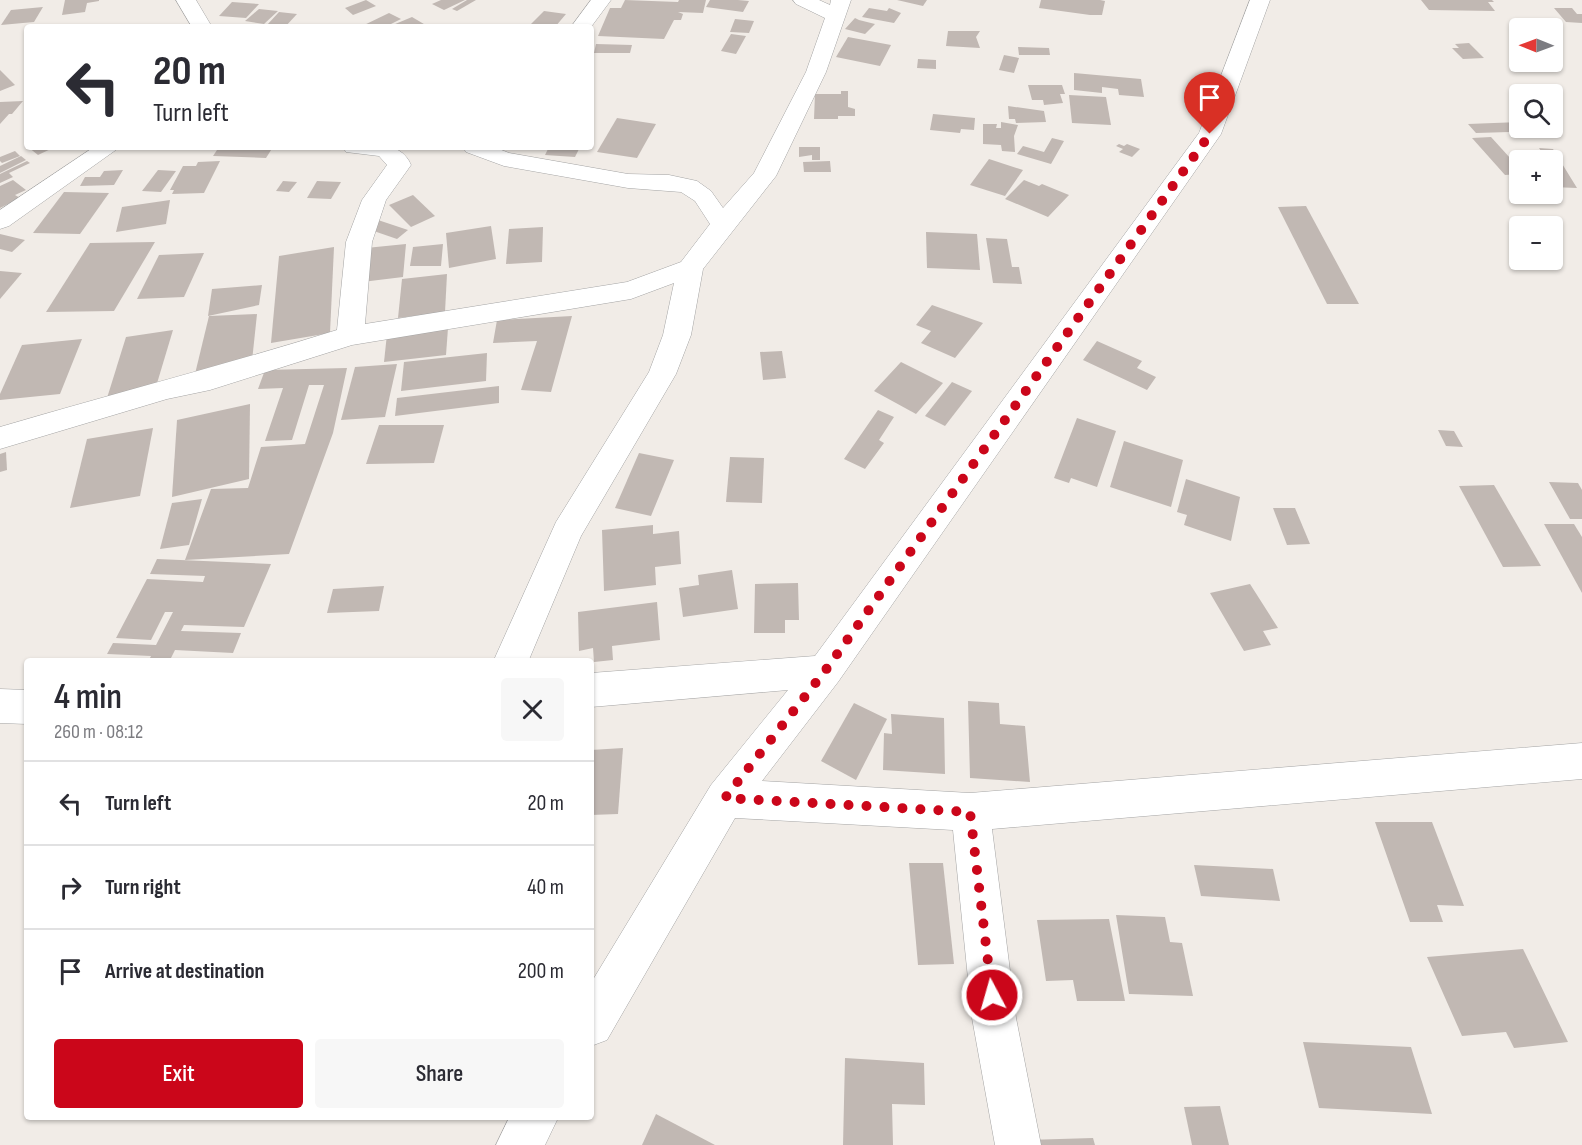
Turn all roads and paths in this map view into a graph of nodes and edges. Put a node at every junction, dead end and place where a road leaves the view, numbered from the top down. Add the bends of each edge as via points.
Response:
1 (186, 0) edge
2 (601, 0) edge
3 (803, 0) edge
4 (1260, 0) edge
5 (838, 7) edge
6 (200, 24) edge
7 (583, 24) edge
8 (105, 150) edge
9 (380, 150) edge
10 (481, 150) edge
11 (0, 221) edge
12 (723, 225) junction
13 (690, 268) junction
14 (350, 336) junction
15 (0, 438) edge
16 (512, 658) edge
17 (825, 671) junction
18 (594, 690) edge
19 (0, 706) edge
20 (24, 707) edge
21 (1582, 760) edge
22 (725, 798) junction
23 (970, 812) junction
24 (594, 1019) edge
25 (534, 1120) edge
26 (519, 1145) edge
27 (1018, 1145) edge

1 - 6 street
2 - 7 street
3 - 5 street
4 - 17 street via 1210,134
5 - 12 street via 816,72 764,176
8 - 11 street
9 - 14 street via 397,157 399,165 374,200 359,242
10 - 12 street via 496,157 628,181 689,186 703,196
12 - 13 street
13 - 14 street via 631,290
13 - 16 street via 677,335 662,374 567,531
14 - 15 street via 210,380
17 - 18 street
17 - 22 street
19 - 20 street
21 - 23 street
22 - 23 street
22 - 24 street
23 - 27 street via 994,1018
25 - 26 street

